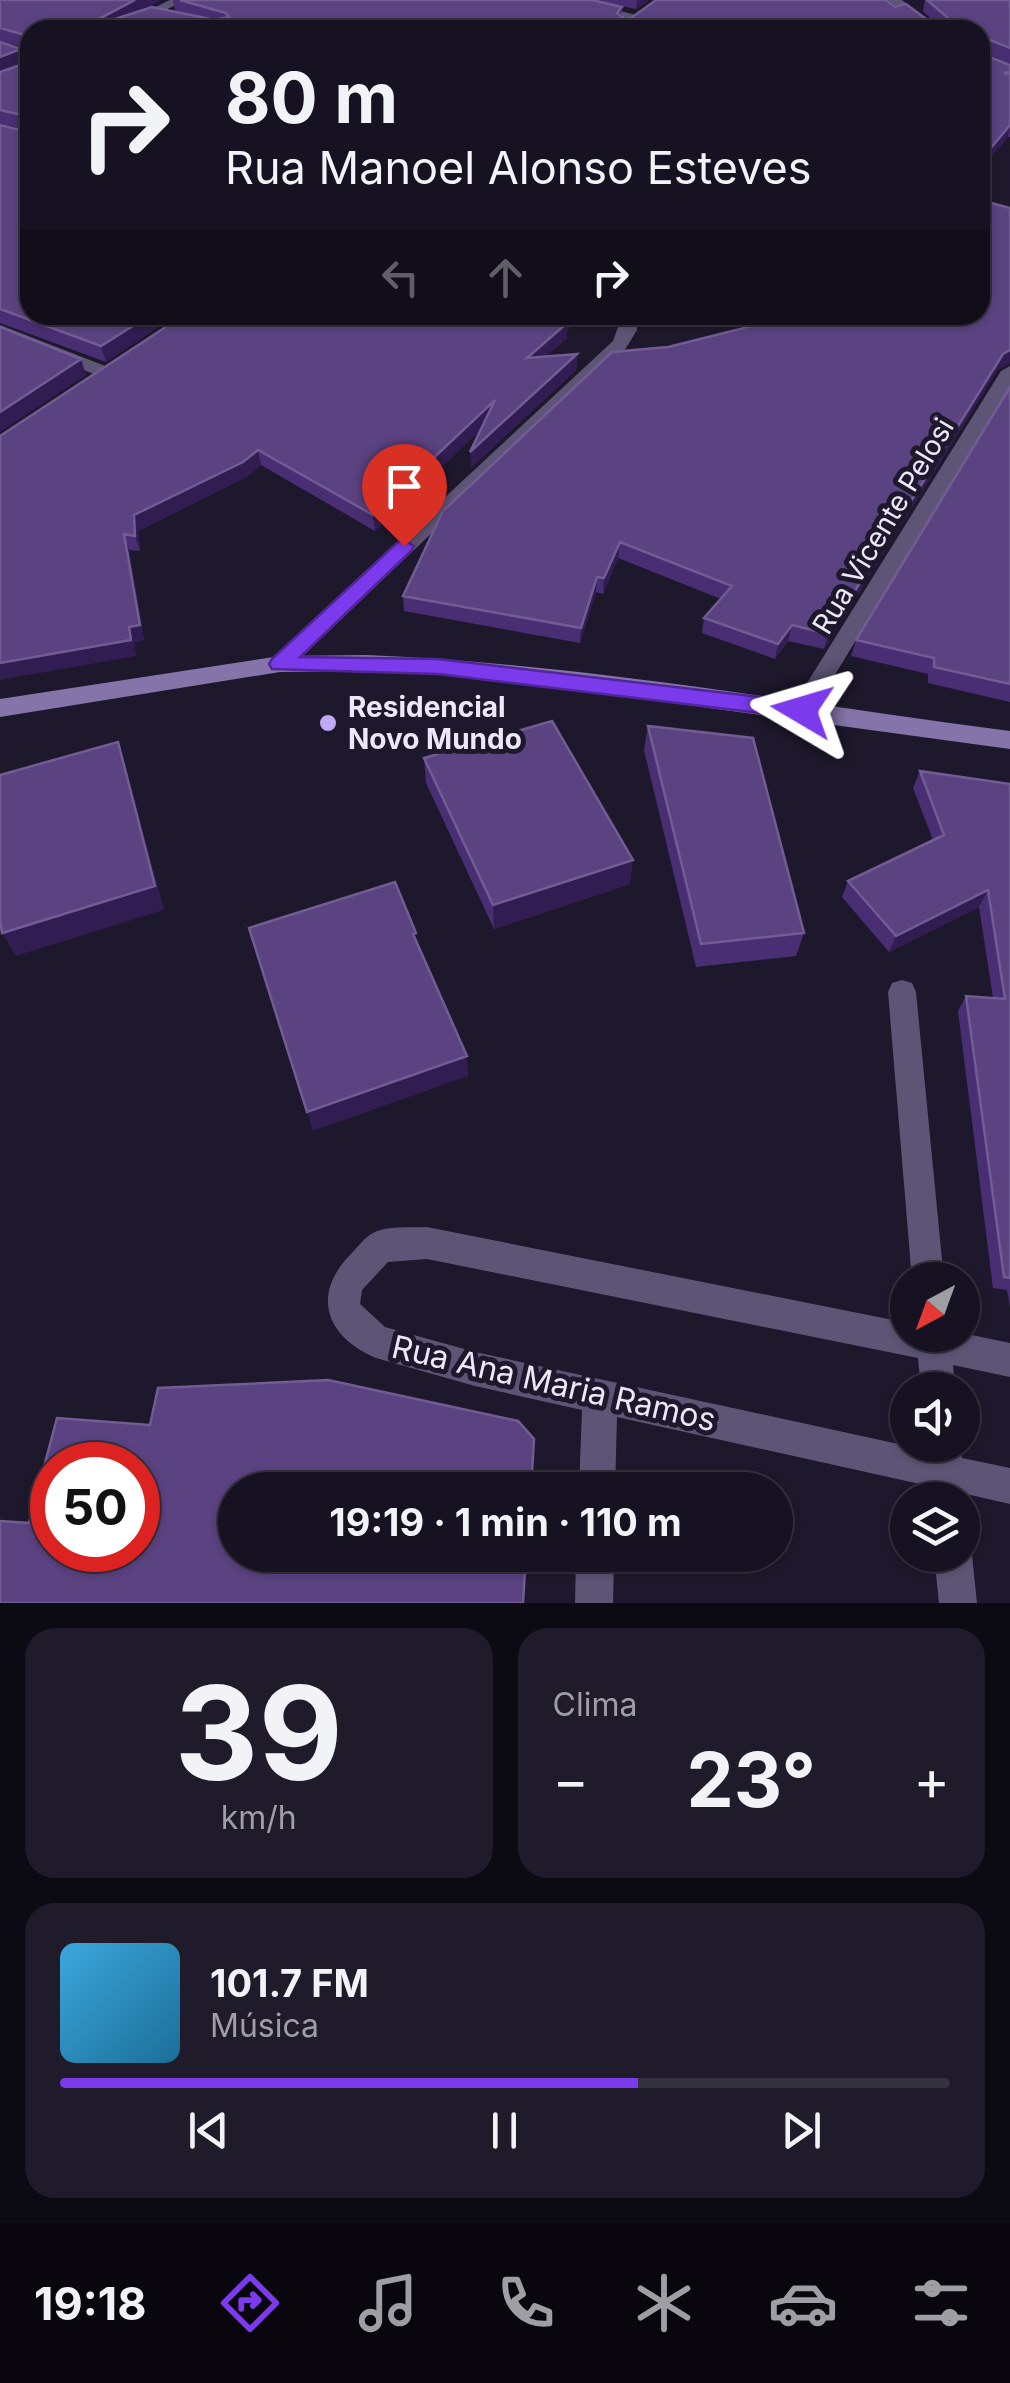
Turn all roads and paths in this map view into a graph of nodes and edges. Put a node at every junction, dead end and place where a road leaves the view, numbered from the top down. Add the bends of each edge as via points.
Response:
1 (180, 0) edge
2 (558, 0) edge
3 (924, 0) edge
4 (897, 2) edge
5 (152, 12) junction
6 (170, 17) edge
7 (135, 20) edge
8 (635, 20) edge
9 (921, 20) edge
10 (627, 325) edge
11 (0, 330) edge
12 (1010, 371) edge
13 (107, 374) edge
14 (280, 664) junction
15 (0, 708) edge
16 (802, 710) junction
17 (1010, 740) edge
18 (902, 992) dead end
19 (926, 1262) edge
20 (890, 1332) edge
21 (980, 1352) edge
22 (1010, 1360) edge
23 (600, 1397) junction
24 (598, 1472) edge
25 (946, 1472) edge
26 (1010, 1486) edge
27 (595, 1572) edge
28 (955, 1572) edge
29 (594, 1603) edge
30 (958, 1603) edge

1 - 5 street
2 - 8 street via 645,13
3 - 4 street
4 - 9 street
5 - 6 street
5 - 7 street
10 - 14 street via 620,344
11 - 13 street
12 - 16 street, Rua Vicente Pelosi
14 - 15 main road
14 - 16 main road via 438,666
16 - 17 main road
18 - 19 street
20 - 23 street, Rua Ana Maria Ramos via 427,1243 381,1246 346,1283 342,1311 376,1341
21 - 22 street, Rua Ana Maria Ramos
23 - 24 street
23 - 25 street, Rua Ana Maria Ramos
25 - 26 street, Rua Ana Maria Ramos
27 - 29 street
28 - 30 street

